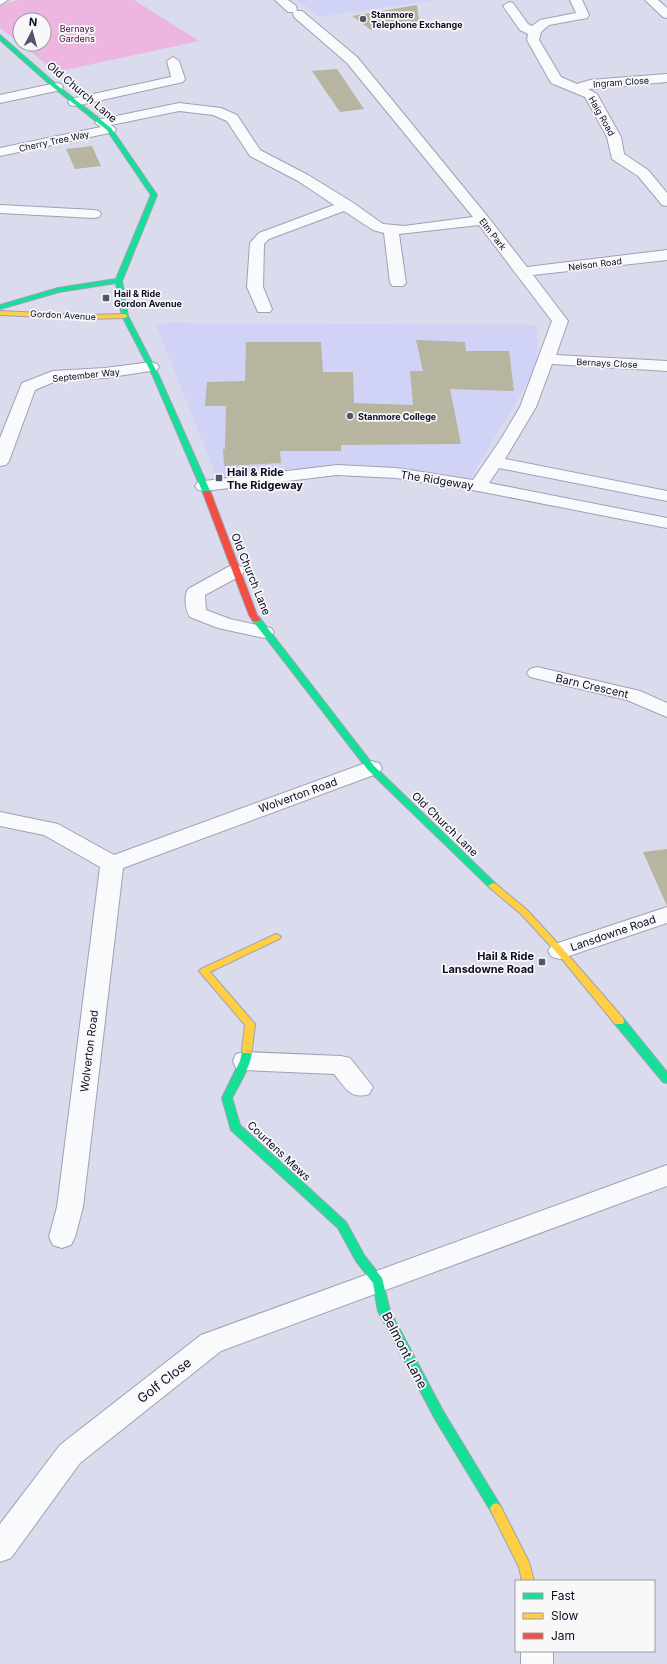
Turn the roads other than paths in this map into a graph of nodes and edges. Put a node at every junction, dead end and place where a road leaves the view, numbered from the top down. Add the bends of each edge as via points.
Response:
1 (281, 0) edge
2 (576, 0) edge
3 (651, 0) edge
4 (509, 6) dead end
5 (667, 14) edge
6 (533, 32) junction
7 (0, 37) edge
8 (173, 61) dead end
9 (667, 78) edge
10 (56, 87) junction
11 (576, 88) junction
12 (0, 99) edge
13 (74, 102) junction
14 (105, 126) junction
15 (0, 152) edge
16 (667, 202) edge
17 (347, 205) junction
18 (0, 209) edge
19 (94, 214) dead end
20 (483, 220) junction
21 (391, 230) junction
22 (667, 255) edge
23 (523, 272) junction
24 (119, 281) junction
25 (398, 283) dead end
26 (0, 307) edge
27 (264, 309) dead end
28 (0, 313) edge
29 (125, 316) junction
30 (546, 359) junction
31 (667, 366) edge
32 (152, 367) junction
33 (0, 461) edge
34 (495, 462) junction
35 (204, 486) junction
36 (478, 486) junction
37 (667, 496) edge
38 (667, 523) edge
39 (235, 571) junction
40 (264, 632) junction
41 (537, 674) dead end
42 (667, 711) edge
43 (371, 768) junction
44 (0, 819) edge
45 (112, 864) junction
46 (667, 915) edge
47 (276, 937) dead end
48 (560, 951) junction
49 (245, 1061) junction
50 (667, 1079) edge
51 (360, 1087) dead end
52 (667, 1175) edge
53 (62, 1237) dead end
54 (378, 1281) junction
55 (0, 1548) edge
56 (528, 1580) edge
57 (537, 1652) edge
58 (537, 1664) edge

1 - 20 street, Elm Park via 352,60
2 - 6 street via 583,15 558,18 539,25
3 - 5 street
4 - 6 street via 524,27
6 - 11 street, Haig Road via 533,40 556,80
7 - 10 street, Old Church Lane
8 - 13 street via 178,80
9 - 11 street, Ingram Close via 590,84
10 - 12 street
10 - 13 street, Old Church Lane
11 - 16 street, Haig Road via 590,94 614,137 617,156 643,173
13 - 14 street, Old Church Lane
14 - 15 street, Cherry Tree Way
14 - 17 street, Cherry Tree Way via 179,107 216,111 232,118 255,153
14 - 24 street, Old Church Lane via 154,195
17 - 21 street, Cherry Tree Way via 367,221
17 - 27 street via 264,236 257,243 254,287
18 - 19 street
20 - 21 street
20 - 23 street, Elm Park
21 - 25 street
22 - 23 street, Nelson Road
23 - 30 street, Elm Park via 560,321
24 - 26 street, Gordon Avenue via 88,283
24 - 29 street, Old Church Lane
28 - 29 street, Gordon Avenue
29 - 32 street, Old Church Lane
30 - 31 street, Bernays Close
30 - 34 street, Elm Park via 528,407
32 - 33 street, September Way via 53,376 28,387
32 - 35 street, Old Church Lane
34 - 36 street, Elm Park
34 - 37 street
35 - 36 street, The Ridgeway via 337,470 396,473
35 - 39 street, Old Church Lane
36 - 38 street, The Ridgeway
39 - 40 street, Old Church Lane via 253,615
39 - 40 street via 195,593 198,613 225,624
40 - 43 street, Old Church Lane
41 - 42 street, Barn Crescent via 633,695
43 - 45 street, Wolverton Road
43 - 48 street, Old Church Lane via 480,875 524,912
44 - 45 street via 50,829
45 - 53 street, Wolverton Road via 70,1207
46 - 48 street, Lansdowne Road
47 - 49 street, Courtens Mews via 204,971 250,1024
48 - 50 street, Old Church Lane
49 - 51 street via 341,1065
49 - 54 street, Courtens Mews via 227,1098 235,1127 342,1225 360,1258
52 - 54 street
54 - 55 street, Golf Close via 211,1343 70,1454
54 - 56 street, Belmont Lane via 386,1314 439,1415 503,1520 526,1566
57 - 58 street

